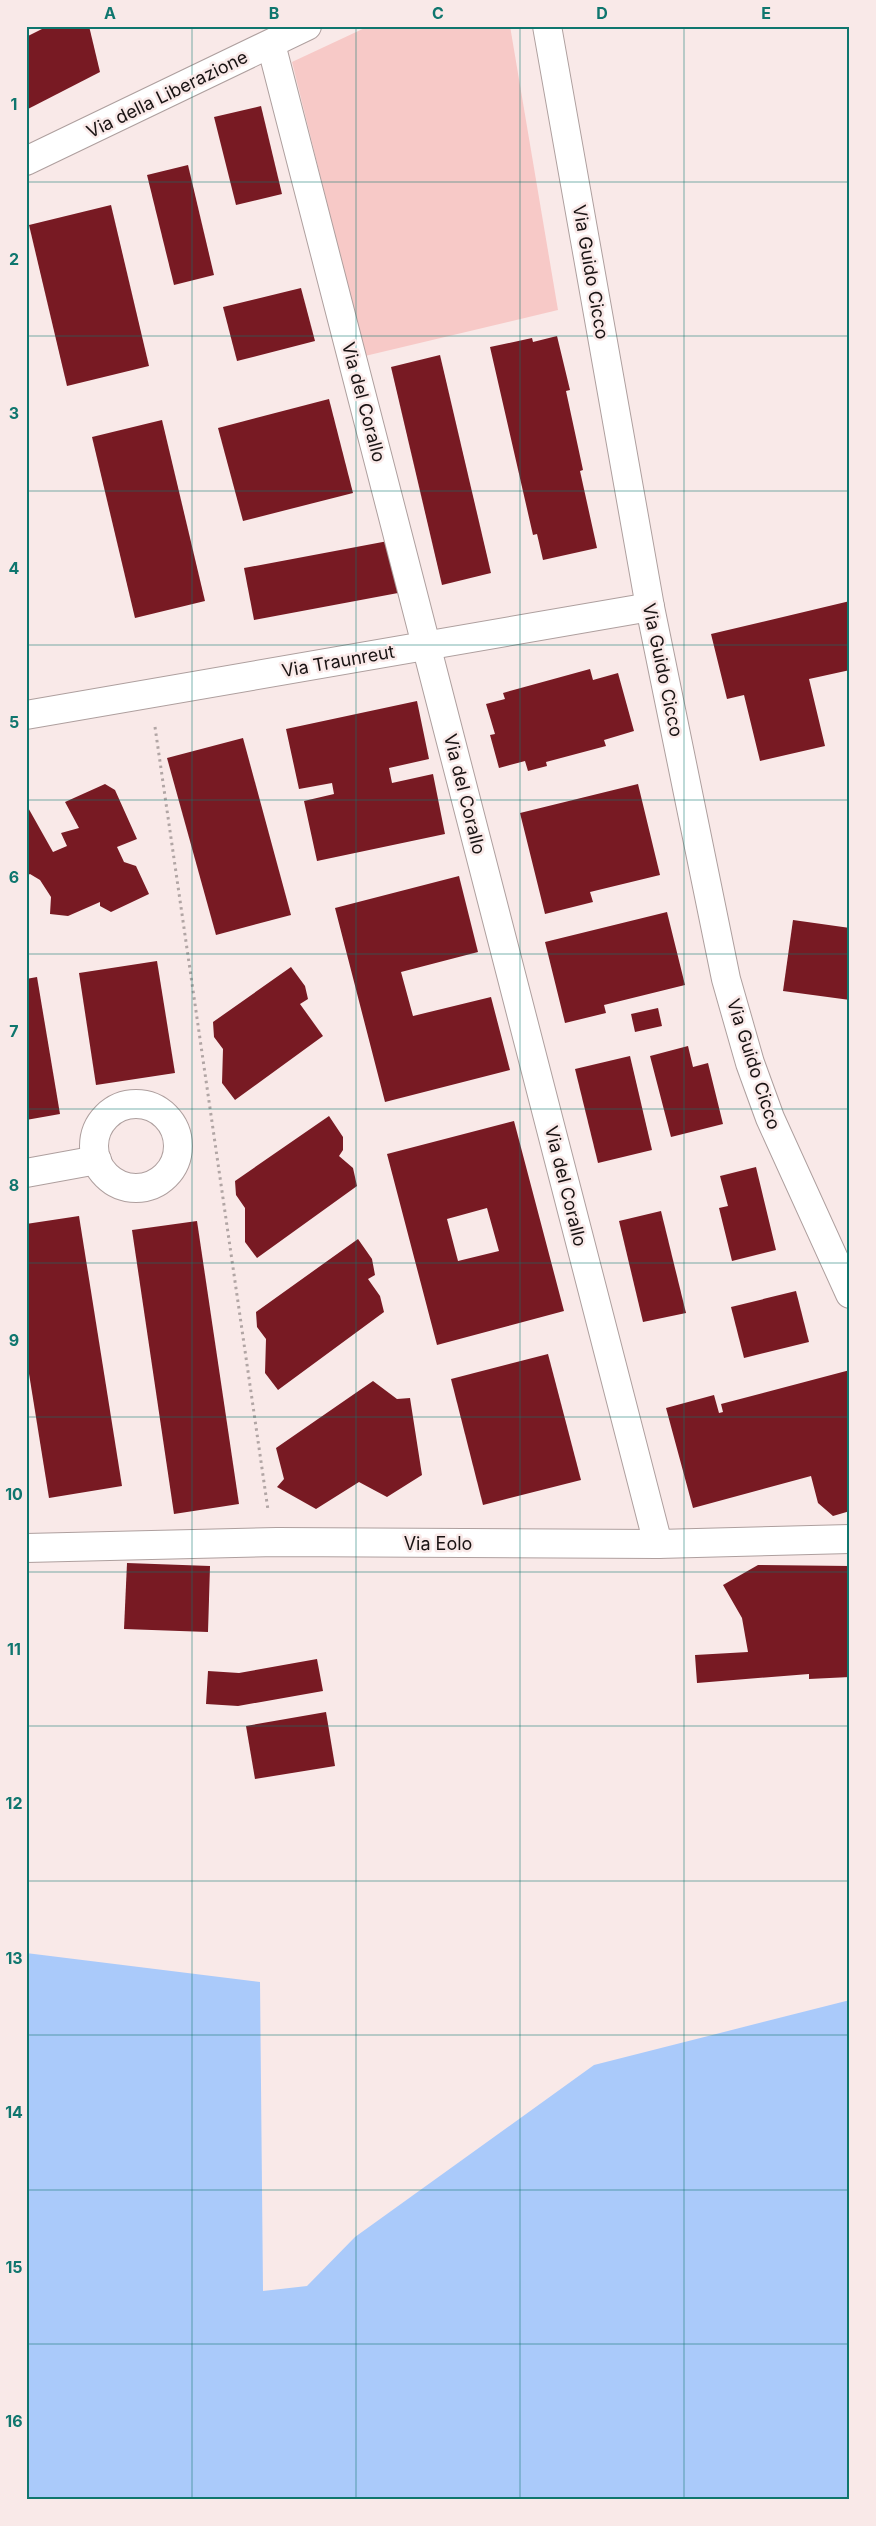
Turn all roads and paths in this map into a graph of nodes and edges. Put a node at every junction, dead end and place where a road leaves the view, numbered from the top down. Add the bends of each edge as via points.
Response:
1 (307, 26) edge
2 (548, 26) edge
3 (271, 44) junction
4 (26, 162) edge
5 (650, 607) junction
6 (428, 646) junction
7 (150, 694) junction
8 (26, 715) edge
9 (97, 1160) dead end
10 (26, 1173) edge
11 (850, 1294) edge
12 (850, 1539) edge
13 (277, 1542) junction
14 (658, 1544) junction
15 (26, 1548) edge

1 - 3 street, Via della Liberazione
2 - 5 street, Via Guido Cicco
3 - 4 street, Via della Liberazione
3 - 6 street, Via del Corallo
5 - 6 street, Via Traunreut
5 - 11 street, Via Guido Cicco via 734,1008 770,1118
6 - 7 street, Via Traunreut
6 - 14 street, Via del Corallo
7 - 8 street, Via Traunreut
7 - 13 path via 268,1508
9 - 10 street
12 - 14 street, Via Eolo
13 - 14 street, Via Eolo
13 - 15 street, Via Eolo

